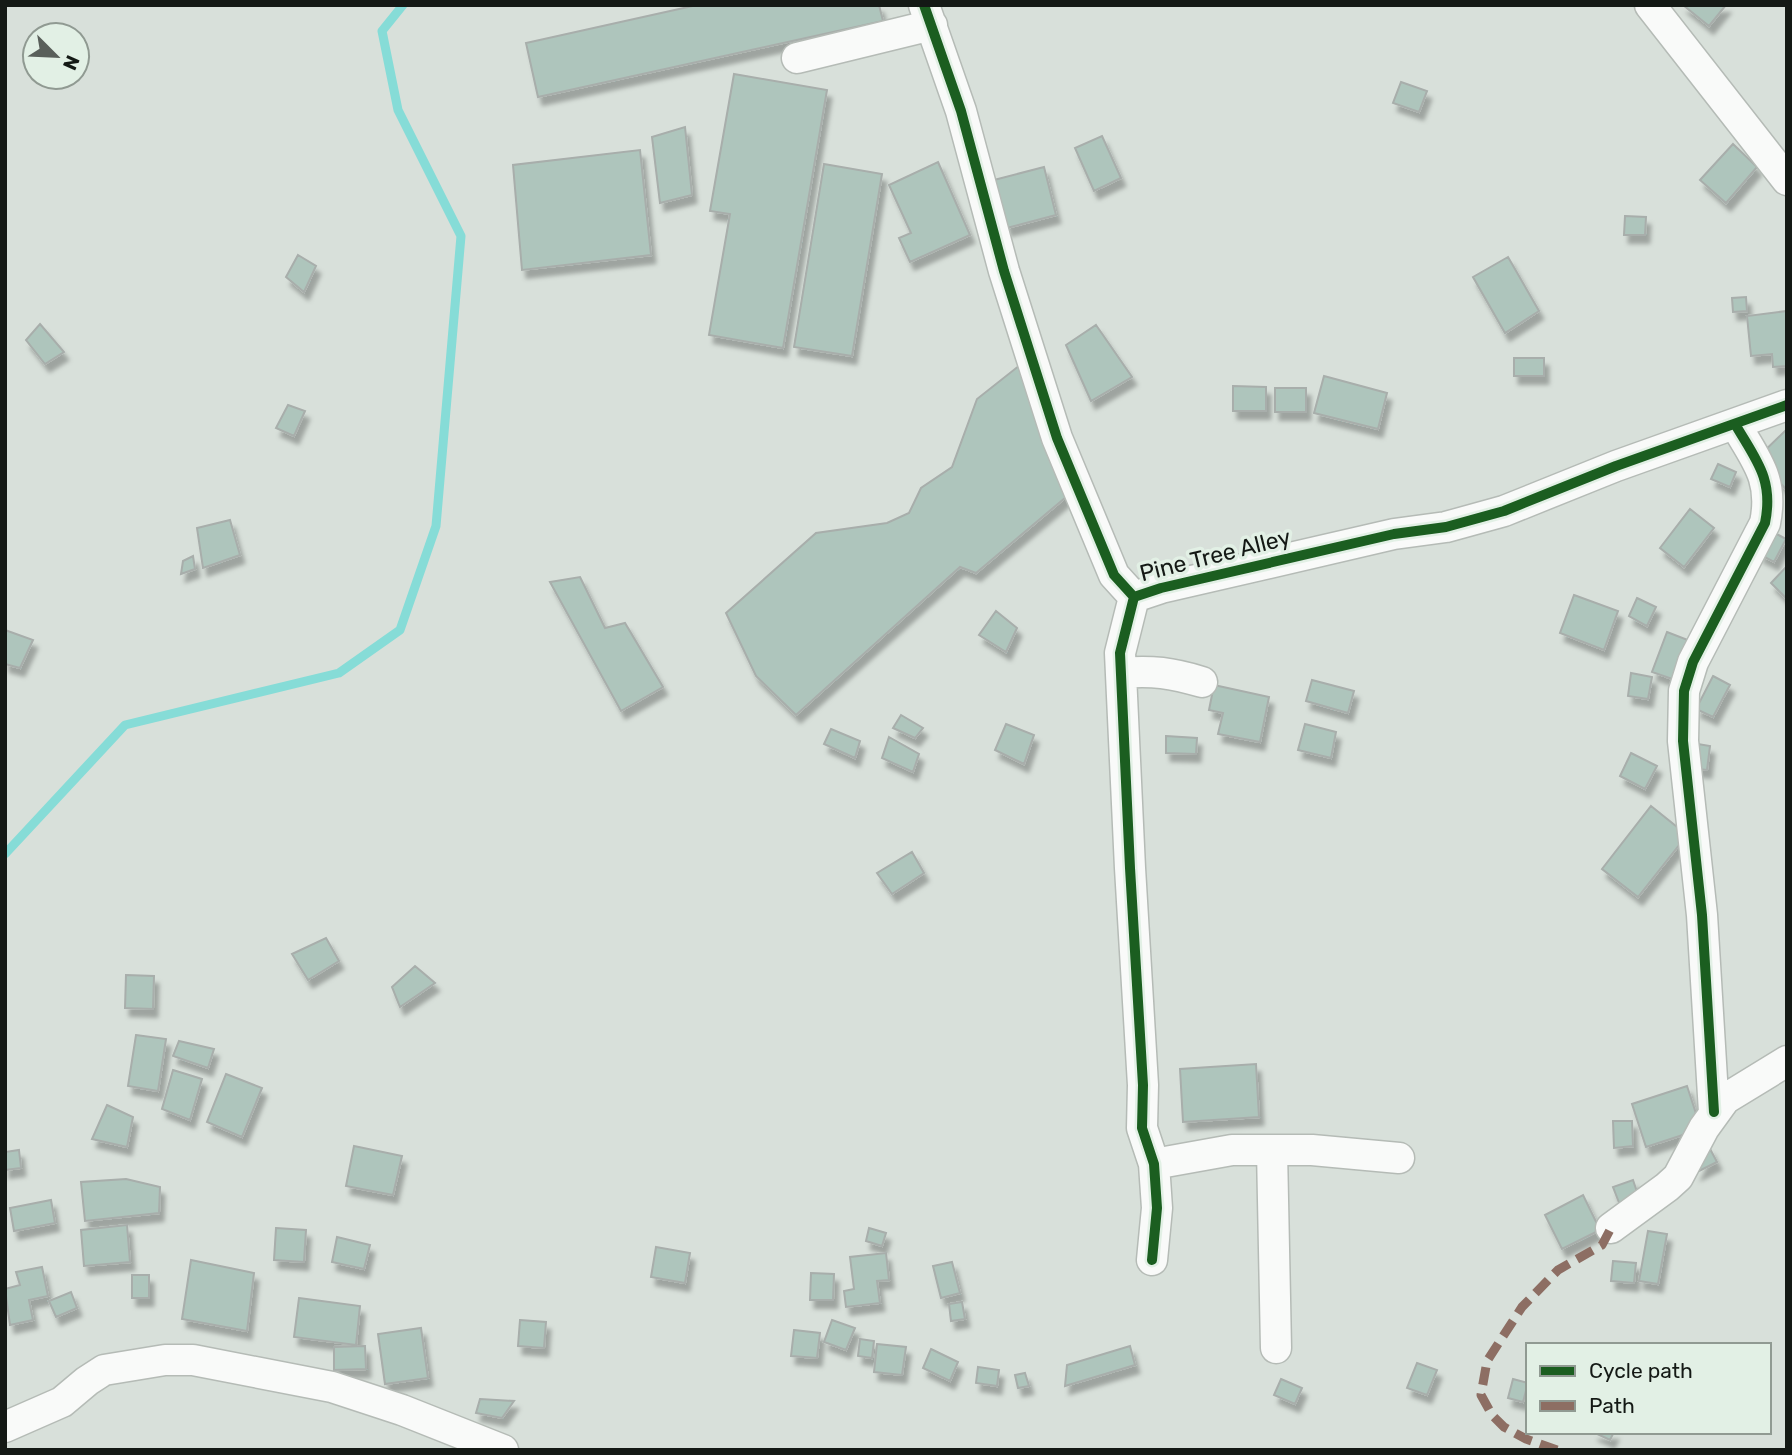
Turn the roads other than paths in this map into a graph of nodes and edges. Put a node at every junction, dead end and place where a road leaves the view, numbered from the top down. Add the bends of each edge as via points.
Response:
1 (1650, 5) edge
2 (928, 15) edge
3 (797, 58) dead end
4 (1787, 180) edge
5 (1787, 405) edge
6 (1735, 424) junction
7 (1134, 597) junction
8 (1121, 673) junction
9 (1202, 682) dead end
10 (1787, 1061) edge
11 (1714, 1112) junction
12 (1272, 1150) junction
13 (1399, 1158) dead end
14 (1154, 1164) junction
15 (1611, 1228) dead end
16 (1152, 1260) dead end
17 (1276, 1348) dead end
18 (5, 1427) edge
19 (503, 1450) edge

1 - 4 street
2 - 3 street, Pine Tree Alley
2 - 7 street, Pine Tree Alley via 961,111 1004,271 1057,438 1114,575
5 - 6 street, Pine Tree Alley
6 - 7 street, Pine Tree Alley via 1504,511
6 - 11 street via 1766,478 1769,505 1765,523 1692,662 1684,691 1683,741 1702,915
7 - 8 street via 1120,653
8 - 9 street via 1150,670
8 - 14 street via 1142,1128
10 - 11 street via 1725,1099
11 - 15 street via 1678,1177
12 - 13 street
12 - 14 street via 1232,1150
12 - 17 street
14 - 16 street via 1157,1208
18 - 19 street via 62,1402 104,1370 193,1360 332,1387

